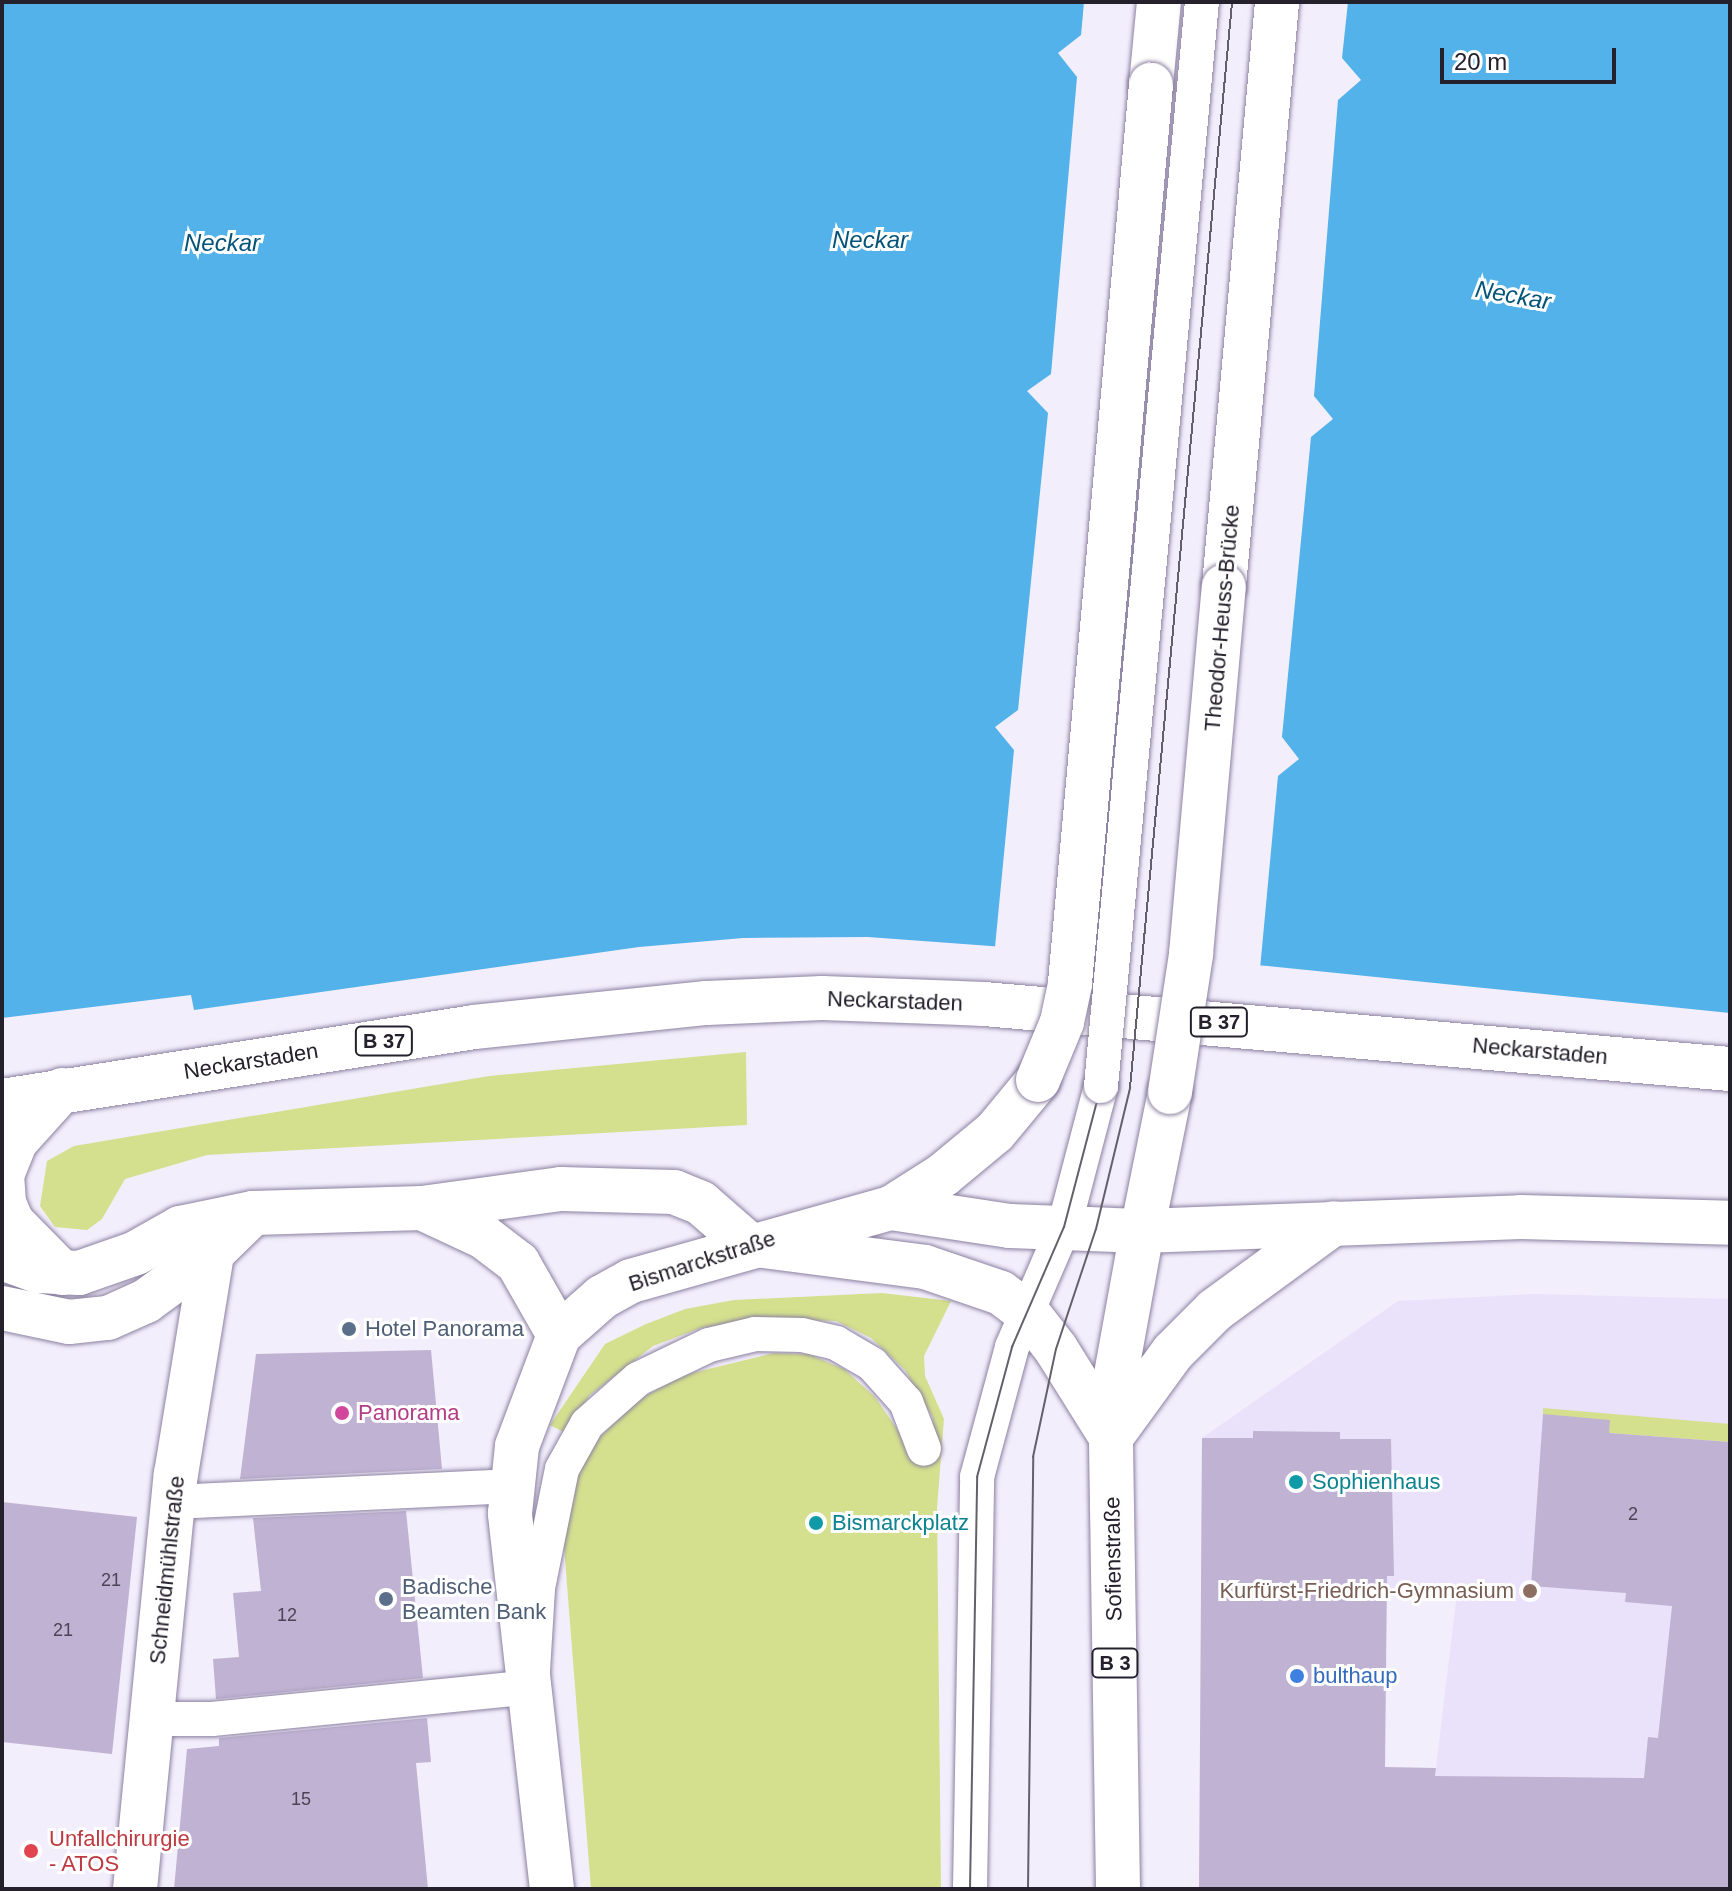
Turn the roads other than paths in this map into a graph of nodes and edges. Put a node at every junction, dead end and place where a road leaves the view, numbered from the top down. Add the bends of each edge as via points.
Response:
1 (1159, 2) edge
2 (1202, 2) edge
3 (1277, 2) edge
4 (1730, 1069) edge
5 (62, 1090) junction
6 (2, 1101) edge
7 (422, 1208) junction
8 (891, 1208) junction
9 (253, 1213) junction
10 (1334, 1223) junction
11 (1730, 1223) edge
12 (1064, 1227) junction
13 (1142, 1231) junction
14 (748, 1244) junction
15 (212, 1253) junction
16 (2, 1258) edge
17 (62, 1273) junction
18 (2, 1308) edge
19 (1028, 1313) junction
20 (559, 1335) junction
21 (1111, 1437) junction
22 (924, 1449) dead end
23 (513, 1486) junction
24 (174, 1502) junction
25 (532, 1687) junction
26 (152, 1719) junction
27 (135, 1889) edge
28 (552, 1889) edge
29 (970, 1889) edge
30 (1118, 1889) edge

1 - 8 main road, Bismarckstraße, bridge via 1075,941 1062,1022 1038,1080 995,1132 943,1175
2 - 12 lane, bridge via 1101,1086
3 - 13 main road, Theodor-Heuss-Brücke / B 3, bridge via 1191,954
4 - 5 main road, Neckarstaden / B 37 via 1031,1007 822,998 707,1003 474,1027
5 - 6 main road, B 37
5 - 17 main road via 15,1142 2,1175 12,1222
7 - 9 main road
7 - 14 main road via 561,1189 642,1187 701,1203
7 - 20 main road via 484,1237 518,1263
8 - 12 main road via 1010,1226
8 - 14 main road, Bismarckstraße
9 - 15 main road
9 - 17 main road via 190,1224 94,1270
10 - 11 main road via 1521,1217
10 - 13 main road
10 - 21 main road via 1215,1310 1173,1352
12 - 13 main road
12 - 19 lane
13 - 21 main road, Sofienstraße / B 3 via 1115,1380
14 - 19 main road via 959,1275 983,1283
14 - 20 main road, Bismarckstraße via 631,1281 602,1297
15 - 18 main road via 146,1301 108,1318 69,1322
15 - 24 main road, Schneidmühlstraße
16 - 17 main road
19 - 21 main road
19 - 29 lane via 1000,1381 976,1488
20 - 23 main road, Bismarckstraße via 517,1446
21 - 30 main road, Sofienstraße / B 3
22 - 25 lane via 906,1402 872,1364 836,1343 802,1335 755,1334 670,1360 638,1379 587,1424 562,1469 538,1588
23 - 24 lane
23 - 25 main road, Bismarckstraße via 513,1541
24 - 26 main road, Schneidmühlstraße
25 - 26 lane via 212,1719
25 - 28 main road, Bismarckstraße
26 - 27 main road, Schneidmühlstraße

